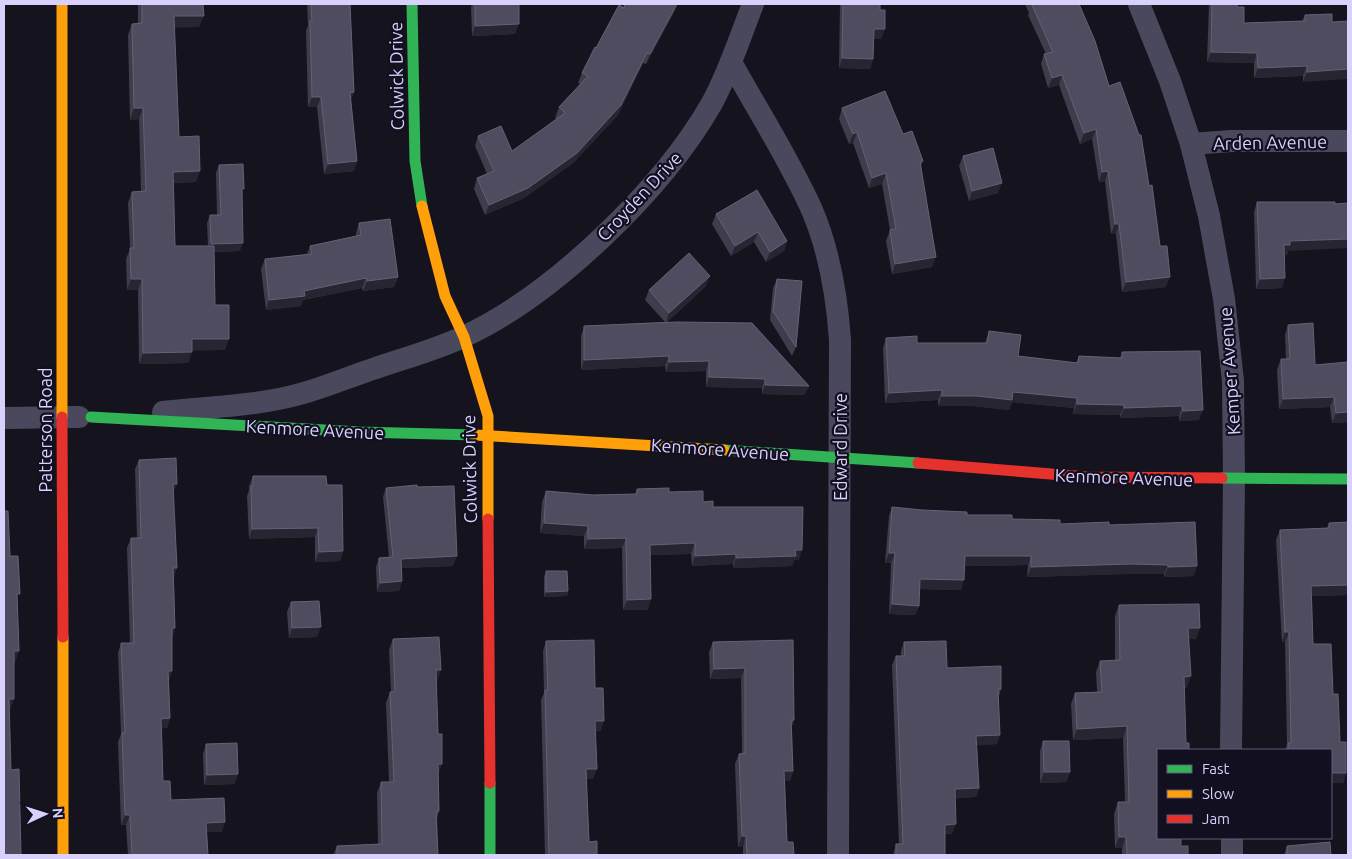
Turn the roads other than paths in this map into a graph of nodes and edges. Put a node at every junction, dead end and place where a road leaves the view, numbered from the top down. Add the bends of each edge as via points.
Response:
1 (62, 4) edge
2 (412, 4) edge
3 (753, 4) edge
4 (1139, 4) edge
5 (731, 62) junction
6 (1348, 141) edge
7 (1191, 144) junction
8 (464, 337) junction
9 (63, 416) junction
10 (91, 417) junction
11 (4, 418) edge
12 (488, 435) junction
13 (840, 457) junction
14 (1234, 479) junction
15 (1348, 479) edge
16 (1231, 749) edge
17 (1232, 839) edge
18 (63, 855) edge
19 (490, 855) edge
20 (838, 855) edge
21 (1232, 855) edge

1 - 9 street, Patterson Road
2 - 8 street, Colwick Drive via 415,161 435,264 444,296
3 - 5 street, Croyden Drive
4 - 7 street, Kemper Avenue
5 - 8 street, Croyden Drive via 712,102 684,148 638,200 580,258 501,316
5 - 13 street, Edward Drive via 788,161 812,212 828,258 840,340
6 - 7 street, Arden Avenue
7 - 14 street, Kemper Avenue via 1209,216 1224,299 1232,381
8 - 10 street, Kenmore Avenue via 299,394 157,413
8 - 12 street, Colwick Drive via 488,416
9 - 10 street, Kenmore Avenue
9 - 11 street, Kenmore Avenue
9 - 18 street, Patterson Road
10 - 12 street, Kenmore Avenue via 360,432
12 - 13 street, Kenmore Avenue
12 - 19 street, Colwick Drive
13 - 14 street, Kenmore Avenue via 1087,477
13 - 20 street, Edward Drive
14 - 15 street, Kenmore Avenue
14 - 16 street, Kemper Avenue
17 - 21 street

